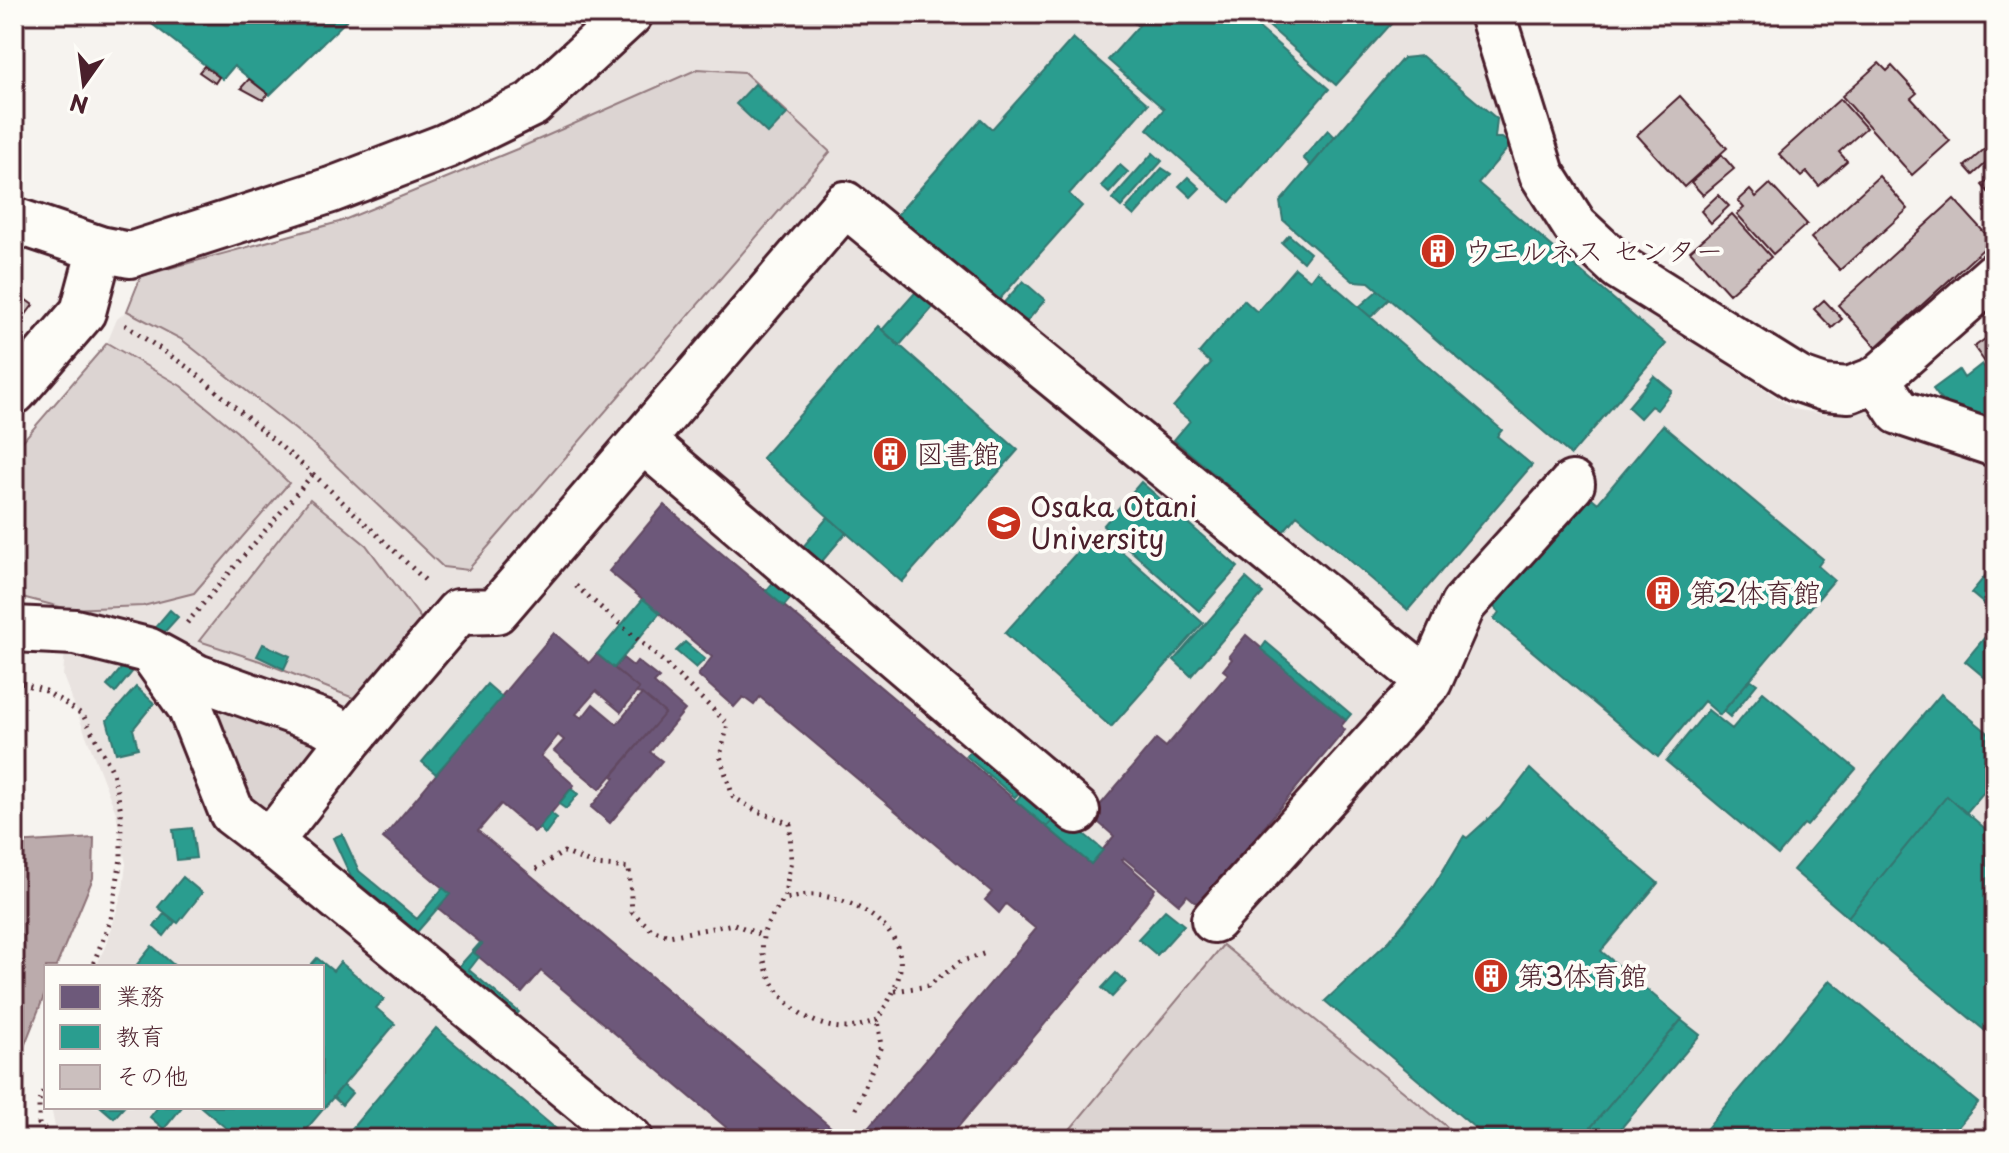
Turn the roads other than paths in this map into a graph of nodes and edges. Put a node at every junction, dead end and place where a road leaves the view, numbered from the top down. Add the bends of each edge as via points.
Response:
1 (630, 14) edge
2 (1492, 14) edge
3 (14, 220) edge
4 (100, 249) junction
5 (1995, 275) edge
6 (1877, 379) junction
7 (14, 392) edge
8 (642, 440) junction
9 (1995, 444) edge
10 (1572, 484) dead end
11 (14, 629) edge
12 (151, 652) junction
13 (1429, 682) junction
14 (351, 738) junction
15 (1077, 811) dead end
16 (270, 842) junction
17 (1214, 920) dead end
18 (630, 1139) edge

1 - 4 street via 532,104 446,146 331,190 130,255
2 - 6 street via 1542,174 1575,226 1619,267 1798,379 1849,390
3 - 4 street
4 - 7 street via 83,312
5 - 6 street
6 - 9 street via 1899,412
8 - 13 street via 845,204
8 - 14 street via 496,611 458,612
8 - 15 street
10 - 13 street via 1463,605
11 - 12 street via 75,632
12 - 14 street via 197,677 323,722
12 - 16 street via 190,707 232,813
13 - 17 street
14 - 16 street
16 - 18 street

